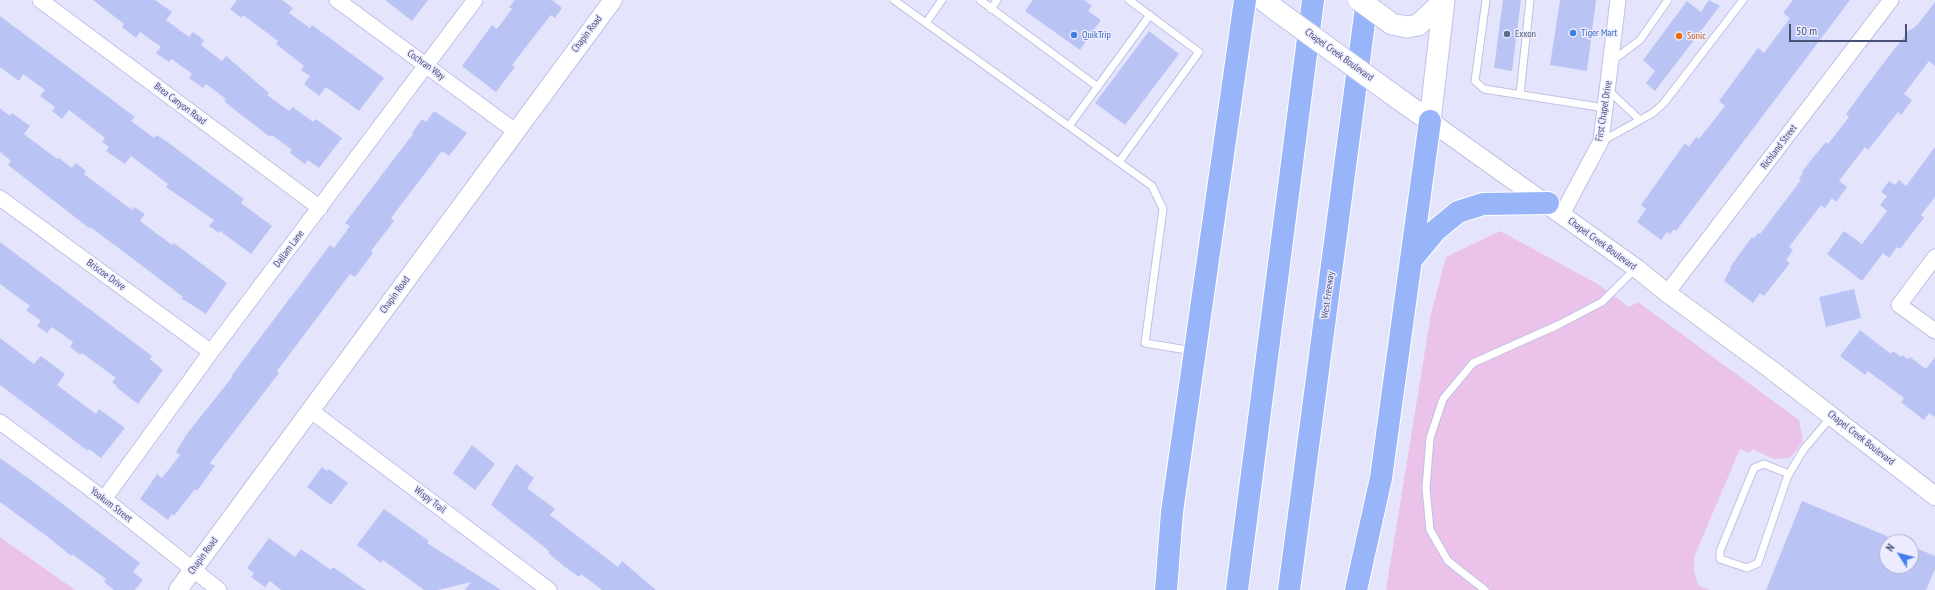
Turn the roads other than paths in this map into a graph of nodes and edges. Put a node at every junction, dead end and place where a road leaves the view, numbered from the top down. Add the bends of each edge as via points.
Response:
1 (40, 0) edge
2 (337, 0) edge
3 (475, 0) edge
4 (613, 0) edge
5 (942, 0) edge
6 (980, 0) edge
7 (997, 0) edge
8 (1129, 0) edge
9 (1245, 0) edge
10 (1313, 0) edge
11 (1359, 0) edge
12 (1367, 0) edge
13 (1444, 0) edge
14 (1486, 0) edge
15 (1530, 0) edge
16 (1618, 0) edge
17 (1668, 0) edge
18 (1743, 0) edge
19 (1892, 0) edge
20 (897, 1) edge
21 (1270, 5) edge
22 (991, 8) junction
23 (1150, 15) junction
24 (926, 23) junction
25 (1611, 62) junction
26 (427, 66) junction
27 (1098, 87) junction
28 (1607, 90) junction
29 (1520, 94) junction
30 (1605, 108) junction
31 (1640, 120) junction
32 (1430, 121) junction
33 (1069, 126) junction
34 (515, 131) junction
35 (1601, 141) junction
36 (1119, 162) junction
37 (0, 198) edge
38 (320, 208) junction
39 (1555, 209) junction
40 (1935, 257) edge
41 (1411, 260) junction
42 (1636, 268) junction
43 (1668, 293) junction
44 (1935, 331) edge
45 (211, 352) junction
46 (1195, 352) junction
47 (310, 410) junction
48 (1832, 416) junction
49 (0, 422) edge
50 (1789, 474) junction
51 (1935, 496) edge
52 (104, 499) junction
53 (193, 570) junction
54 (178, 590) edge
55 (220, 590) edge
56 (549, 590) edge
57 (1166, 590) edge
58 (1237, 590) edge
59 (1289, 590) edge
60 (1356, 590) edge
61 (1485, 590) edge

1 - 38 street, Brea Canyon Road
2 - 26 street, Cochran Way
3 - 26 street, Dallam Lane
4 - 34 street, Chapin Road
5 - 24 lane
6 - 22 lane
7 - 22 lane
8 - 23 lane
9 - 46 highway
10 - 58 highway
11 - 13 main road, bridge via 1392,24 1407,27 1418,25
12 - 59 highway, West Freeway
13 - 32 main road
14 - 29 lane via 1475,81 1484,89
15 - 29 lane
16 - 25 street, First Chapel Drive
17 - 25 lane via 1640,40
18 - 31 lane via 1664,103
19 - 43 street, Richland Street
20 - 24 lane
21 - 32 main road, Chapel Creek Boulevard, bridge
22 - 27 lane
23 - 27 lane
23 - 36 lane via 1199,52
24 - 33 lane
25 - 28 street, First Chapel Drive
26 - 34 street, Cochran Way
26 - 38 street, Dallam Lane
27 - 33 lane
28 - 30 street, First Chapel Drive
28 - 31 lane
29 - 30 lane
30 - 35 street, First Chapel Drive
31 - 35 lane
32 - 39 street, Chapel Creek Boulevard
32 - 41 highway
33 - 36 lane
34 - 47 street, Chapin Road
35 - 39 street, First Chapel Drive
36 - 46 lane via 1152,186 1163,209 1145,343
37 - 45 street, Briscoe Drive
38 - 45 street, Dallam Lane
39 - 41 highway via 1483,204 1458,212 1436,230
39 - 42 street, Chapel Creek Boulevard
40 - 44 street via 1899,305
41 - 60 highway via 1381,478
42 - 43 street, Chapel Creek Boulevard
42 - 61 lane via 1602,302 1473,363 1443,400 1430,438 1426,488 1430,530 1448,561
43 - 48 street, Chapel Creek Boulevard
45 - 52 street, Dallam Lane
46 - 57 highway via 1172,512
47 - 53 street, Chapin Road
47 - 56 street, Wispy Trail
48 - 50 lane via 1804,449
48 - 51 street, Chapel Creek Boulevard
49 - 52 street, Yoakum Street
50 - 50 lane via 1758,563 1747,568 1720,559 1720,551 1754,468 1764,464
52 - 53 street, Yoakum Street
53 - 54 street, Chapin Road
53 - 55 street, Yoakum Street

